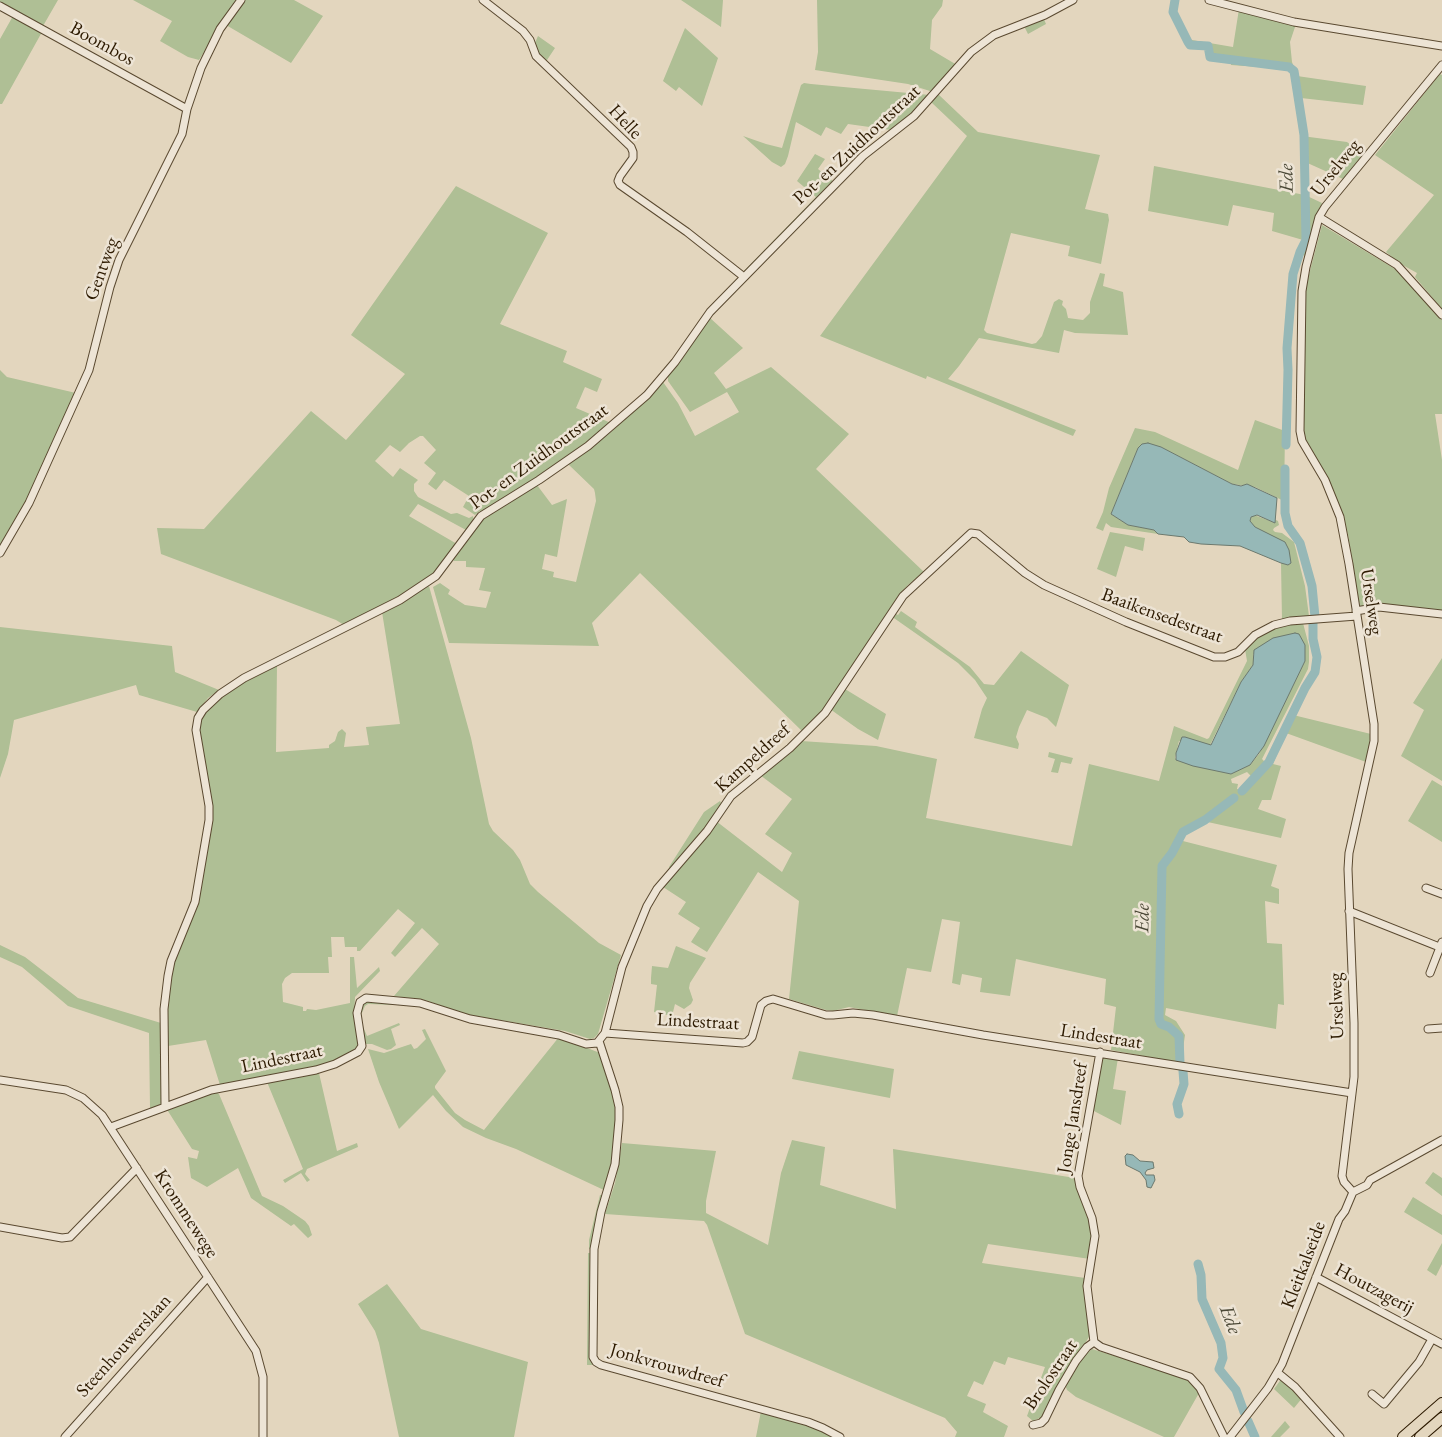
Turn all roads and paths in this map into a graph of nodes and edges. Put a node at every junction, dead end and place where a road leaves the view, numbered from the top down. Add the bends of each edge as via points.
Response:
1 (241, 0) edge
2 (483, 0) edge
3 (1073, 0) edge
4 (1209, 0) edge
5 (0, 6) edge
6 (1442, 46) edge
7 (1442, 65) edge
8 (188, 109) junction
9 (1320, 217) junction
10 (744, 277) junction
11 (1442, 315) edge
12 (968, 535) joint
13 (0, 553) edge
14 (1357, 613) junction
15 (1442, 614) edge
16 (1426, 888) dead end
17 (1442, 894) edge
18 (1349, 911) junction
19 (1441, 946) edge
20 (1430, 973) dead end
21 (1442, 1028) edge
22 (1428, 1029) dead end
23 (606, 1033) junction
24 (599, 1041) junction
25 (1100, 1052) junction
26 (0, 1080) edge
27 (1352, 1093) junction
28 (166, 1106) junction
29 (111, 1127) junction
30 (1442, 1140) edge
31 (137, 1168) junction
32 (1353, 1192) junction
33 (0, 1227) edge
34 (208, 1277) junction
35 (1316, 1277) junction
36 (1432, 1339) junction
37 (1094, 1342) junction
38 (1442, 1344) edge
39 (1278, 1373) junction
40 (1372, 1394) dead end
41 (1442, 1403) edge
42 (1442, 1418) edge
43 (1033, 1425) dead end
44 (65, 1437) edge
45 (263, 1437) edge
46 (840, 1437) edge
47 (1224, 1437) edge
48 (1230, 1437) edge
49 (1340, 1437) edge
50 (1403, 1437) edge
51 (1420, 1437) edge

1 - 8 street, Gentweg via 220,30 201,68
2 - 10 street, Helle via 523,31 536,56 631,147 633,158 620,176 620,185
3 - 10 street, Pot- en Zuidhoutstraat via 994,35 971,52 914,116 863,156
4 - 6 street via 1294,22
5 - 8 street, Boombos
7 - 9 street, Urselweg
8 - 13 street, Gentweg via 182,134 119,260 89,370 29,503
9 - 11 street via 1397,265
9 - 14 street, Urselweg via 1302,291 1300,431 1340,517
10 - 28 street, Pot- en Zuidhoutstraat via 703,320 675,362 647,395 588,446 481,516 436,576 400,600 244,678 203,710 196,730 209,820 195,902 171,961 167,984 164,1018
12 - 14 street, Baaikensedestraat via 978,534 1025,573 1057,591 1214,657 1238,652 1255,635 1274,625
12 - 23 street, Kampeldreef via 903,596 825,713 790,748 731,796 707,831 658,889 647,906 622,967
14 - 15 street, Baaikensedestraat via 1379,607
14 - 18 street, Urselweg via 1374,741 1349,853
16 - 17 street
18 - 19 street
18 - 27 street, Urselweg via 1354,1023
19 - 20 street
21 - 22 street
23 - 24 street
23 - 25 street, Lindestraat via 743,1043 752,1037 761,1005 773,999 832,1016 863,1014
24 - 28 street, Lindestraat via 586,1044 553,1033 470,1020 420,1003 366,998 360,1002 356,1013 362,1046 358,1052 323,1068 211,1090
24 - 46 street, Jonkvrouwdreef via 615,1090 619,1120 616,1164 594,1249 593,1357 596,1362 808,1422
25 - 27 street, Lindestraat
25 - 37 street, Jonge Jansdreef via 1078,1176 1095,1236 1087,1286
26 - 29 street, Krommewege via 66,1090 93,1105
27 - 32 street, Urselweg via 1342,1176
28 - 29 street, Lindestraat
29 - 31 street, Krommewege
30 - 32 street, Kleitkalseide via 1377,1175
31 - 33 street via 70,1237
31 - 34 street, Krommewege
32 - 35 street, Kleitkalseide
34 - 44 street, Steenhouwerslaan
34 - 45 street, Krommewege via 256,1351 263,1377
35 - 36 street, Houtzagerij
35 - 39 street, Kleitkalseide
36 - 38 street, Houtzagerij
36 - 40 street via 1419,1362 1384,1404
37 - 43 street, Brolostraat via 1076,1361 1045,1419
37 - 47 street via 1190,1377 1200,1388
39 - 48 street, Kleitkalseide
39 - 49 street
41 - 50 highway
42 - 51 highway

